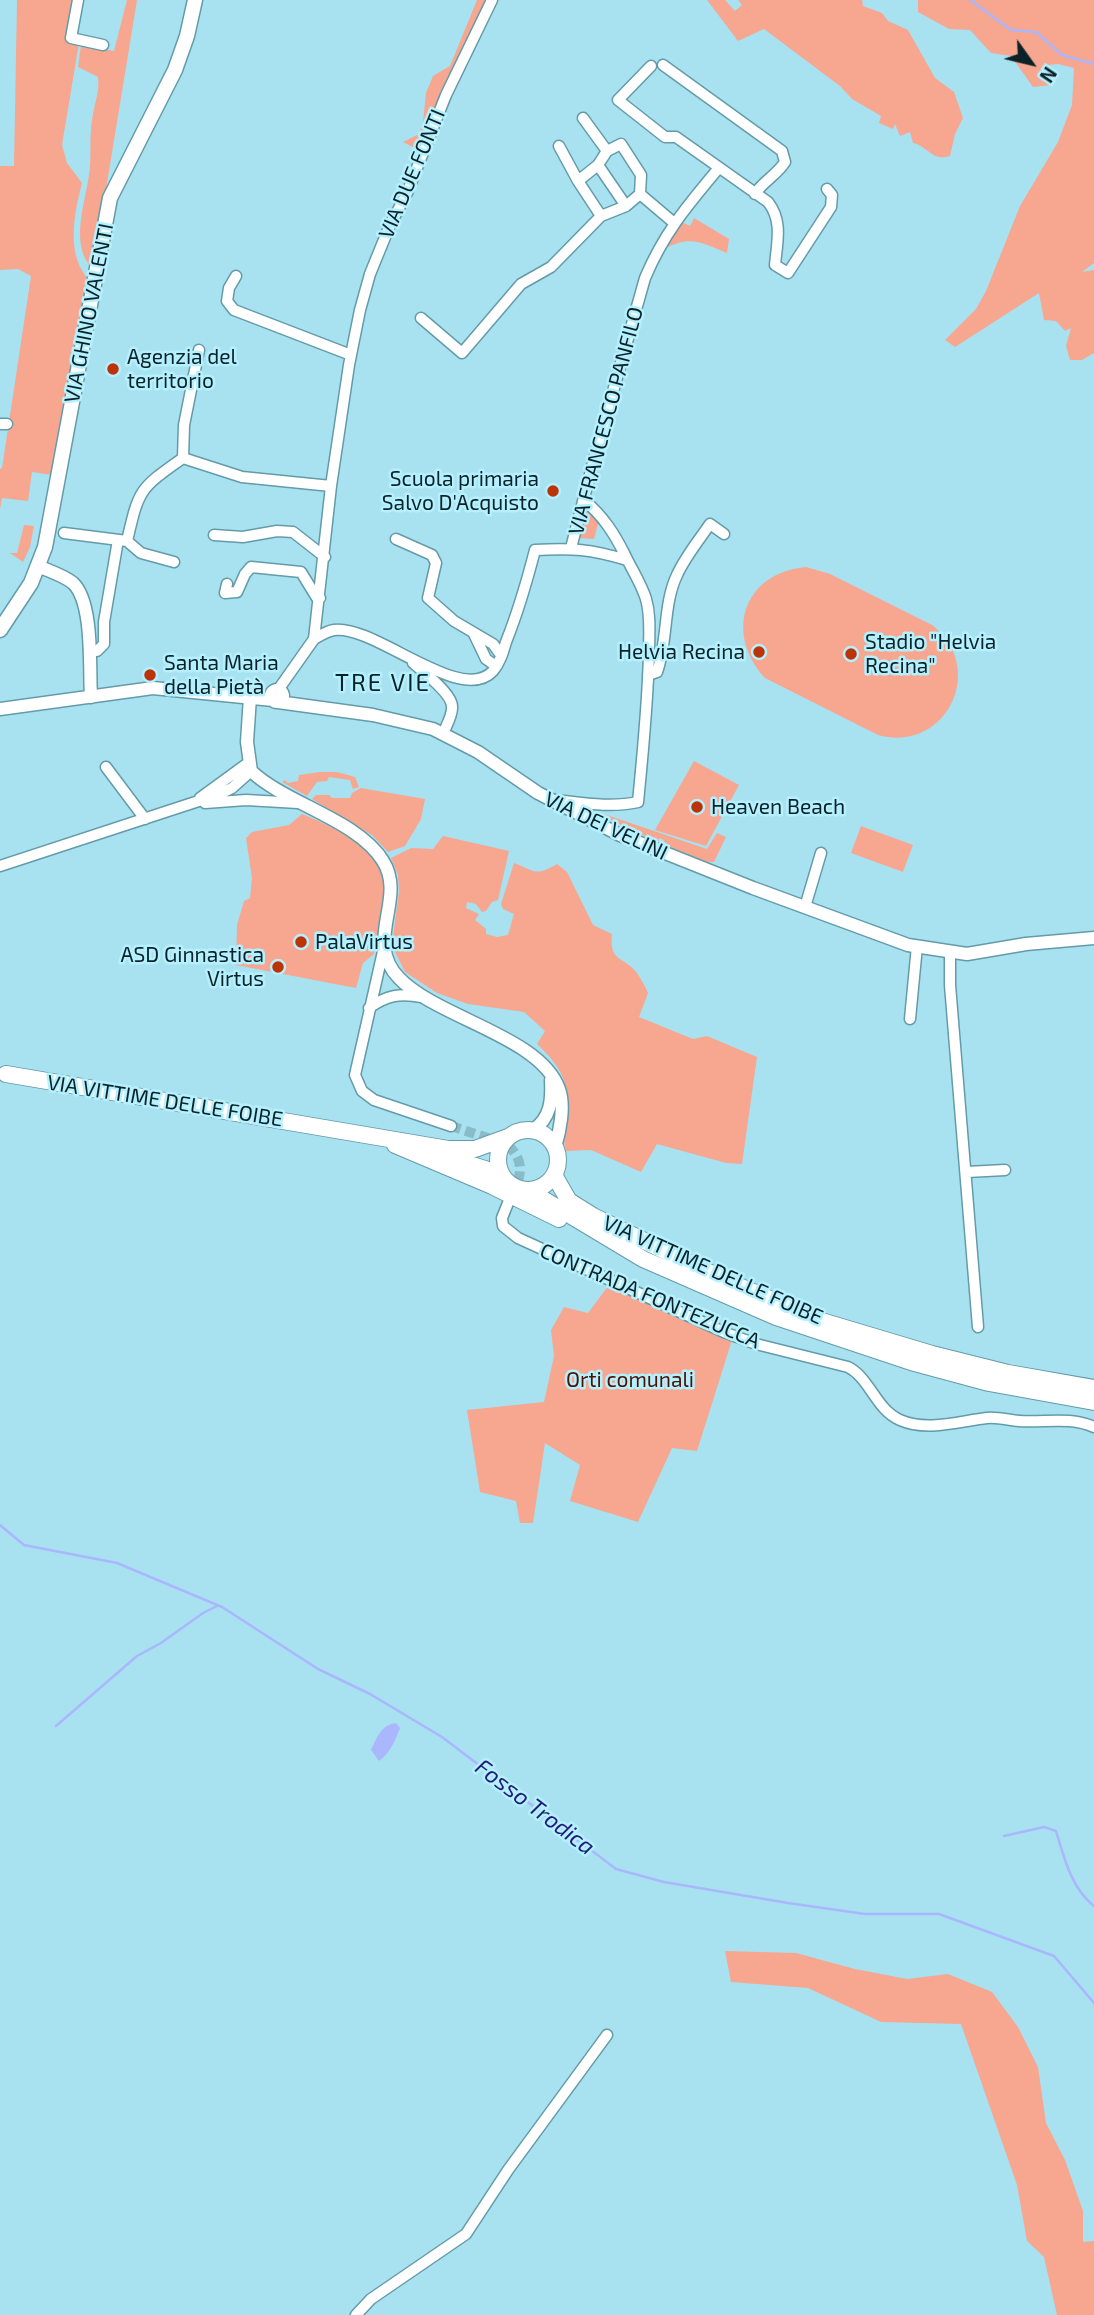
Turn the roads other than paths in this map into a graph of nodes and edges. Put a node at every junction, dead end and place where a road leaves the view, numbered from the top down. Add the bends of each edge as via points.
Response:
1 (78, 0) edge
2 (195, 0) edge
3 (492, 0) edge
4 (103, 45) dead end
5 (583, 118) dead end
6 (559, 146) dead end
7 (607, 151) junction
8 (598, 164) junction
9 (718, 169) junction
10 (578, 181) junction
11 (827, 189) dead end
12 (640, 194) junction
13 (755, 194) junction
14 (626, 206) junction
15 (601, 216) junction
16 (673, 222) junction
17 (236, 276) dead end
18 (421, 318) dead end
19 (199, 350) dead end
20 (351, 355) junction
21 (183, 458) junction
22 (331, 486) junction
23 (584, 500) junction
24 (64, 533) dead end
25 (724, 534) dead end
26 (214, 535) dead end
27 (396, 539) dead end
28 (122, 541) junction
29 (571, 548) junction
30 (325, 557) junction
31 (627, 559) junction
32 (174, 562) dead end
33 (38, 566) junction
34 (227, 584) dead end
35 (320, 598) junction
36 (0, 630) edge
37 (474, 634) junction
38 (314, 639) junction
39 (89, 651) junction
40 (403, 655) junction
41 (502, 655) junction
42 (496, 666) junction
43 (648, 675) junction
44 (282, 695) junction
45 (91, 697) junction
46 (250, 697) junction
47 (0, 709) edge
48 (443, 734) junction
49 (106, 767) dead end
50 (250, 767) junction
51 (549, 799) junction
52 (192, 803) junction
53 (301, 803) junction
54 (145, 819) junction
55 (821, 853) dead end
56 (0, 866) edge
57 (805, 907) junction
58 (1094, 938) edge
59 (384, 946) junction
60 (917, 946) junction
61 (950, 952) junction
62 (427, 999) junction
63 (369, 1008) junction
64 (910, 1019) dead end
65 (6, 1074) dead end
66 (551, 1076) junction
67 (451, 1125) tunnel mouth
68 (533, 1130) junction
69 (366, 1133) junction
70 (508, 1137) junction
71 (555, 1147) junction
72 (1005, 1170) dead end
73 (967, 1172) junction
74 (501, 1174) junction
75 (554, 1175) junction
76 (528, 1190) junction
77 (508, 1203) tunnel mouth
78 (643, 1259) junction
79 (978, 1326) dead end
80 (1094, 1388) edge
81 (1094, 1402) edge
82 (1094, 1427) edge
83 (607, 2035) dead end
84 (356, 2315) edge

1 - 4 street via 71,38
2 - 33 main road, VIA GHINO VALENTI via 175,70 110,198 53,511
3 - 20 street, VIA DUE FONTI via 377,255
5 - 7 street
6 - 10 street
7 - 8 street
7 - 12 street via 621,144 641,175
8 - 10 street
8 - 14 street
9 - 13 street
9 - 13 street via 618,100 657,66 782,151 785,162 780,170 761,183
9 - 16 street, VIA FRANCESCO PANFILO
10 - 15 street
11 - 13 street via 832,195 831,207 788,273 775,265 776,212
12 - 14 street
12 - 16 street
14 - 15 street
15 - 18 street via 551,267 521,284 462,353
16 - 23 street, VIA FRANCESCO PANFILO via 645,278
17 - 20 street via 227,301 234,310
19 - 21 street via 184,425
20 - 22 street, VIA DUE FONTI
21 - 22 street via 242,477
21 - 28 street via 142,490
22 - 30 street, VIA DUE FONTI
23 - 29 street, VIA FRANCESCO PANFILO
23 - 31 street via 599,512
24 - 28 street
25 - 43 street via 710,524 676,576 660,662 657,672
26 - 30 street via 293,532
27 - 37 street via 432,555 436,563 428,597
28 - 32 street via 141,553
28 - 39 street via 104,622 104,644
29 - 31 street
29 - 41 street, VIA FRANCESCO PANFILO via 535,550
30 - 35 street, VIA DUE FONTI
31 - 43 street via 646,600
33 - 36 main road, VIA GHINO VALENTI
33 - 39 street via 74,584 80,594
34 - 35 street via 225,593 237,592 251,568 301,572
35 - 38 street, VIA DUE FONTI
37 - 41 street
37 - 42 street via 486,659
38 - 40 street via 345,630
38 - 44 street, VIA DUE FONTI
39 - 45 street
40 - 42 street via 464,680 491,674
40 - 48 street via 447,694 452,710
41 - 42 street, VIA FRANCESCO PANFILO
43 - 51 street via 638,802 611,806
44 - 46 street, VIA DEI VELINI
44 - 48 street, VIA DEI VELINI
45 - 46 street, VIA DEI VELINI via 153,688
45 - 47 street, VIA DEI VELINI
46 - 50 street
48 - 51 street, VIA DEI VELINI
49 - 54 street
50 - 52 street
50 - 53 street via 258,778
51 - 57 street, VIA DEI VELINI via 657,851
52 - 53 street
52 - 54 street
53 - 59 street via 349,830 383,860 391,886
54 - 56 street
55 - 57 street
57 - 60 street, VIA DEI VELINI
58 - 61 street, VIA DEI VELINI via 967,954
59 - 62 street via 391,969
59 - 63 street
60 - 61 street, VIA DEI VELINI
60 - 64 street
61 - 73 street
62 - 63 street via 400,994
62 - 66 street via 528,1054
63 - 67 street via 355,1075 362,1091 374,1100
65 - 69 main road, VIA VITTIME DELLE FOIBE
66 - 68 street via 551,1106
66 - 71 street via 561,1099
68 - 70 main road
68 - 71 main road
69 - 70 main road, VIA VITTIME DELLE FOIBE via 461,1150 489,1146
69 - 74 main road, VIA VITTIME DELLE FOIBE
69 - 78 main road via 492,1186
70 - 74 main road via 498,1154
71 - 75 main road
72 - 73 street
73 - 79 street
74 - 76 main road via 512,1186
75 - 76 main road
75 - 80 main road, VIA VITTIME DELLE FOIBE via 569,1201 593,1216 729,1282 825,1322 1008,1373
76 - 78 main road, VIA VITTIME DELLE FOIBE
77 - 82 street, CONTRADA FONTEZUCCA via 503,1227 517,1238 726,1333 848,1367 901,1421 1069,1420
78 - 81 main road, VIA VITTIME DELLE FOIBE via 776,1317 911,1362 989,1383
83 - 84 street via 466,2234

